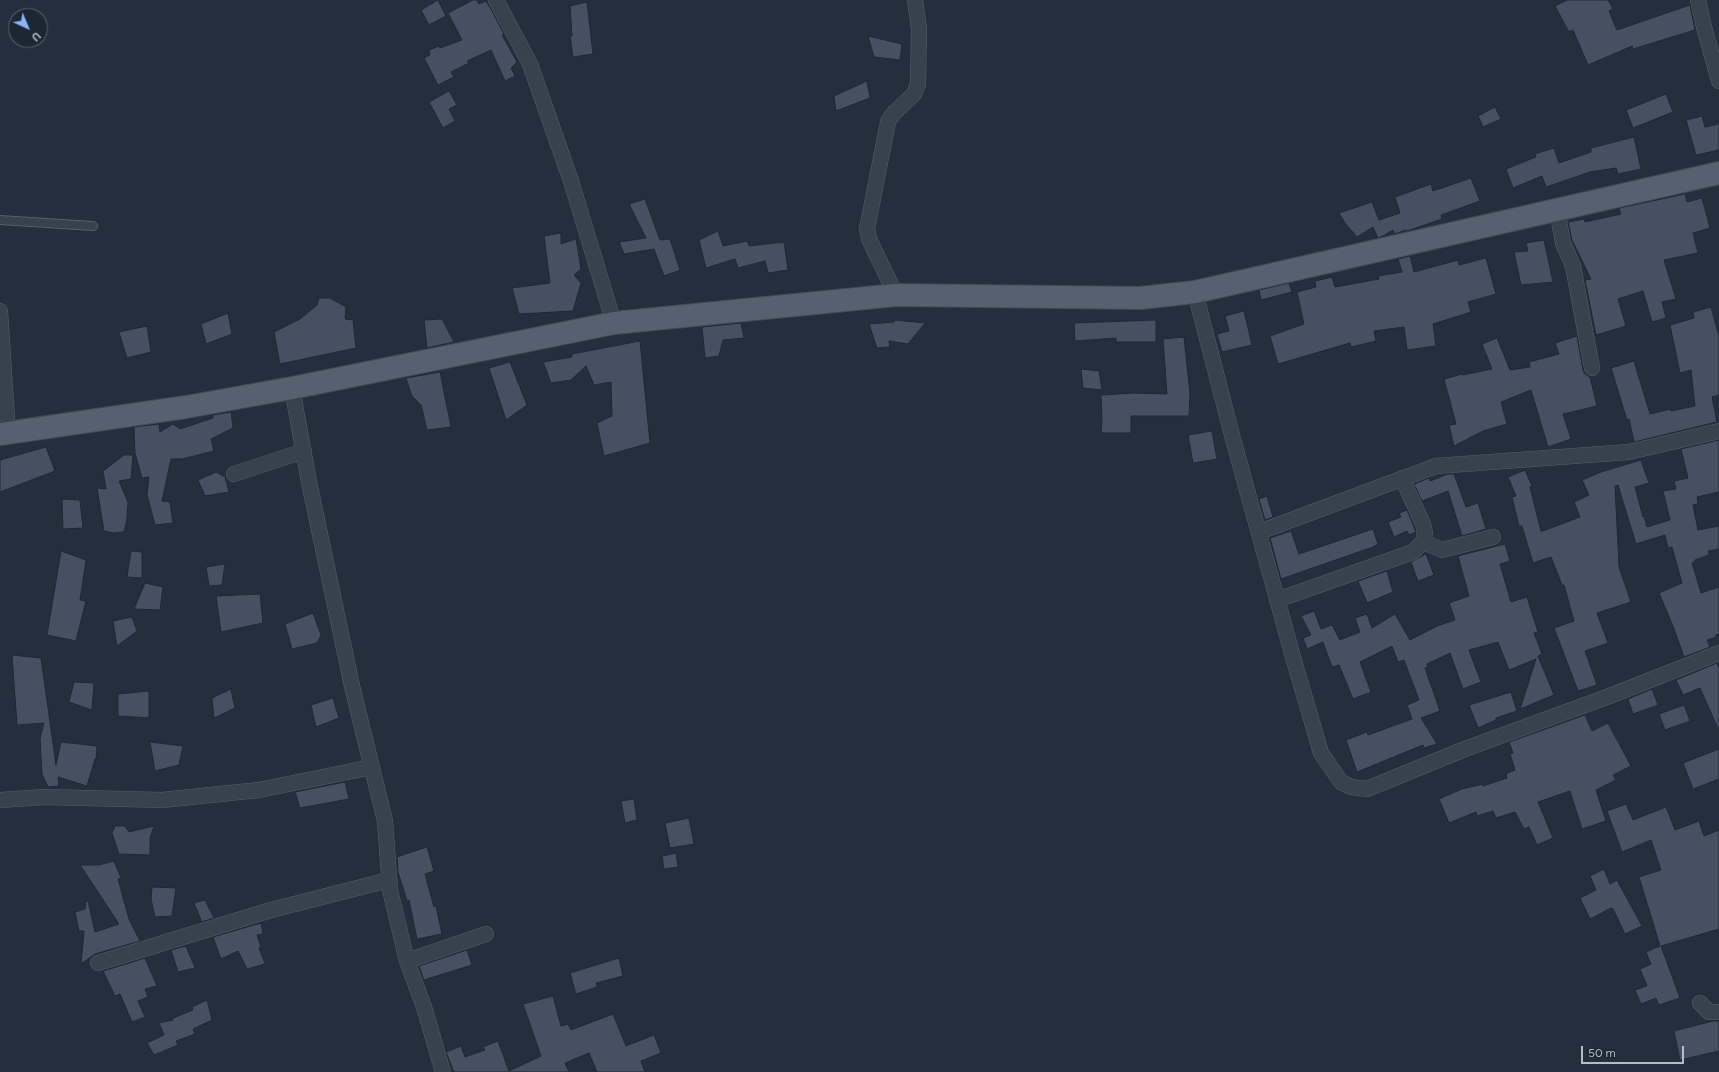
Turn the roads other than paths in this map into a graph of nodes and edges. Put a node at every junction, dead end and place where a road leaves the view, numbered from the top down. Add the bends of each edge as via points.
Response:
1 (496, 0) edge
2 (916, 0) edge
3 (1698, 0) edge
4 (1719, 81) edge
5 (1719, 172) edge
6 (1557, 210) junction
7 (0, 220) edge
8 (93, 226) dead end
9 (1195, 292) junction
10 (896, 295) junction
11 (0, 311) edge
12 (614, 323) junction
13 (1592, 368) dead end
14 (292, 388) junction
15 (1719, 431) edge
16 (4, 434) edge
17 (304, 452) junction
18 (234, 474) dead end
19 (1402, 478) junction
20 (1259, 532) junction
21 (1493, 537) dead end
22 (1423, 542) junction
23 (1277, 600) junction
24 (1719, 653) edge
25 (372, 767) junction
26 (0, 800) edge
27 (389, 880) junction
28 (486, 934) dead end
29 (407, 961) junction
30 (98, 963) dead end
31 (1700, 1003) dead end
32 (1719, 1012) edge
33 (443, 1072) edge

1 - 12 street via 530,64 571,180
2 - 10 street via 919,29 918,84 914,94 892,114 888,122 867,229 869,239
3 - 4 street
5 - 6 main road
6 - 9 main road
6 - 13 street via 1563,243 1573,266
7 - 8 lane
9 - 10 main road via 1140,298
9 - 20 street
10 - 12 main road
11 - 16 street
12 - 14 main road
14 - 16 main road
14 - 17 street
15 - 19 street via 1629,452 1436,466
17 - 18 street
17 - 25 street via 352,686
19 - 20 street
19 - 22 street via 1423,524
20 - 23 street
21 - 22 street via 1442,550
22 - 23 street via 1413,552
23 - 24 street via 1321,753 1341,782 1350,787 1367,788
25 - 26 street via 259,790 162,800 44,796
25 - 27 street via 385,821
27 - 29 street
27 - 30 street via 271,910
28 - 29 street
29 - 33 street
31 - 32 street via 1708,1012

